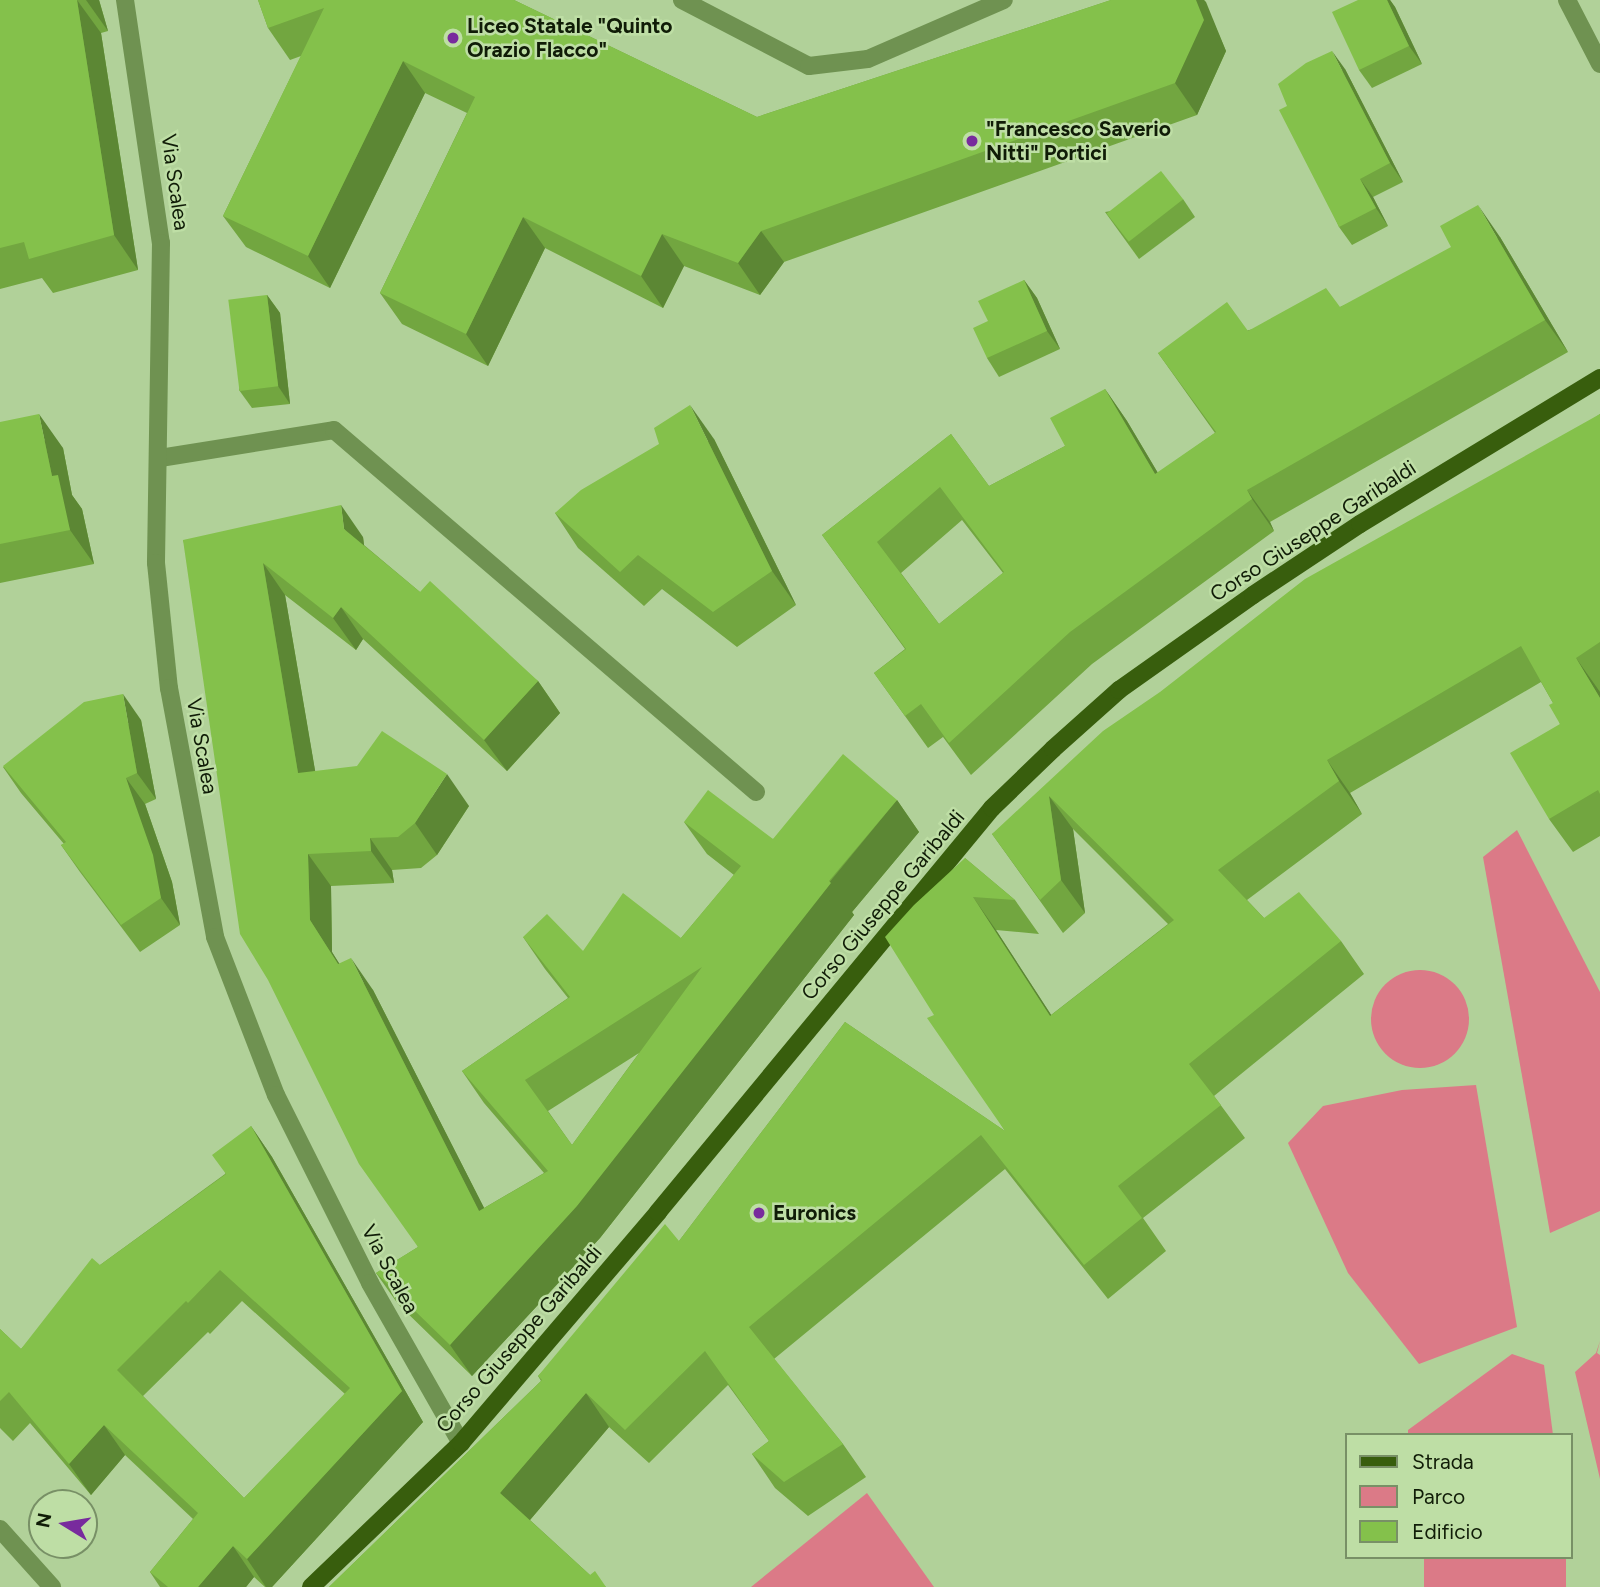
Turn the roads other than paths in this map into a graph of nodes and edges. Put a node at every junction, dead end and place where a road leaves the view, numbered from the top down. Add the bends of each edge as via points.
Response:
1 (125, 0) edge
2 (682, 0) edge
3 (1004, 0) edge
4 (1567, 0) edge
5 (1600, 64) edge
6 (1600, 378) edge
7 (160, 458) junction
8 (756, 792) dead end
9 (461, 1444) junction
10 (0, 1529) edge
11 (52, 1587) edge
12 (311, 1587) edge

1 - 7 street, Via Scalea via 161,243
2 - 3 street via 809,66 868,59
4 - 5 street
6 - 9 main road, Corso Giuseppe Garibaldi via 1252,595 1119,690 1053,748 992,808
7 - 8 street via 334,430
7 - 9 street, Via Scalea via 156,563 169,688 215,937 276,1095 370,1283
9 - 12 main road, Corso Giuseppe Garibaldi
10 - 11 street

